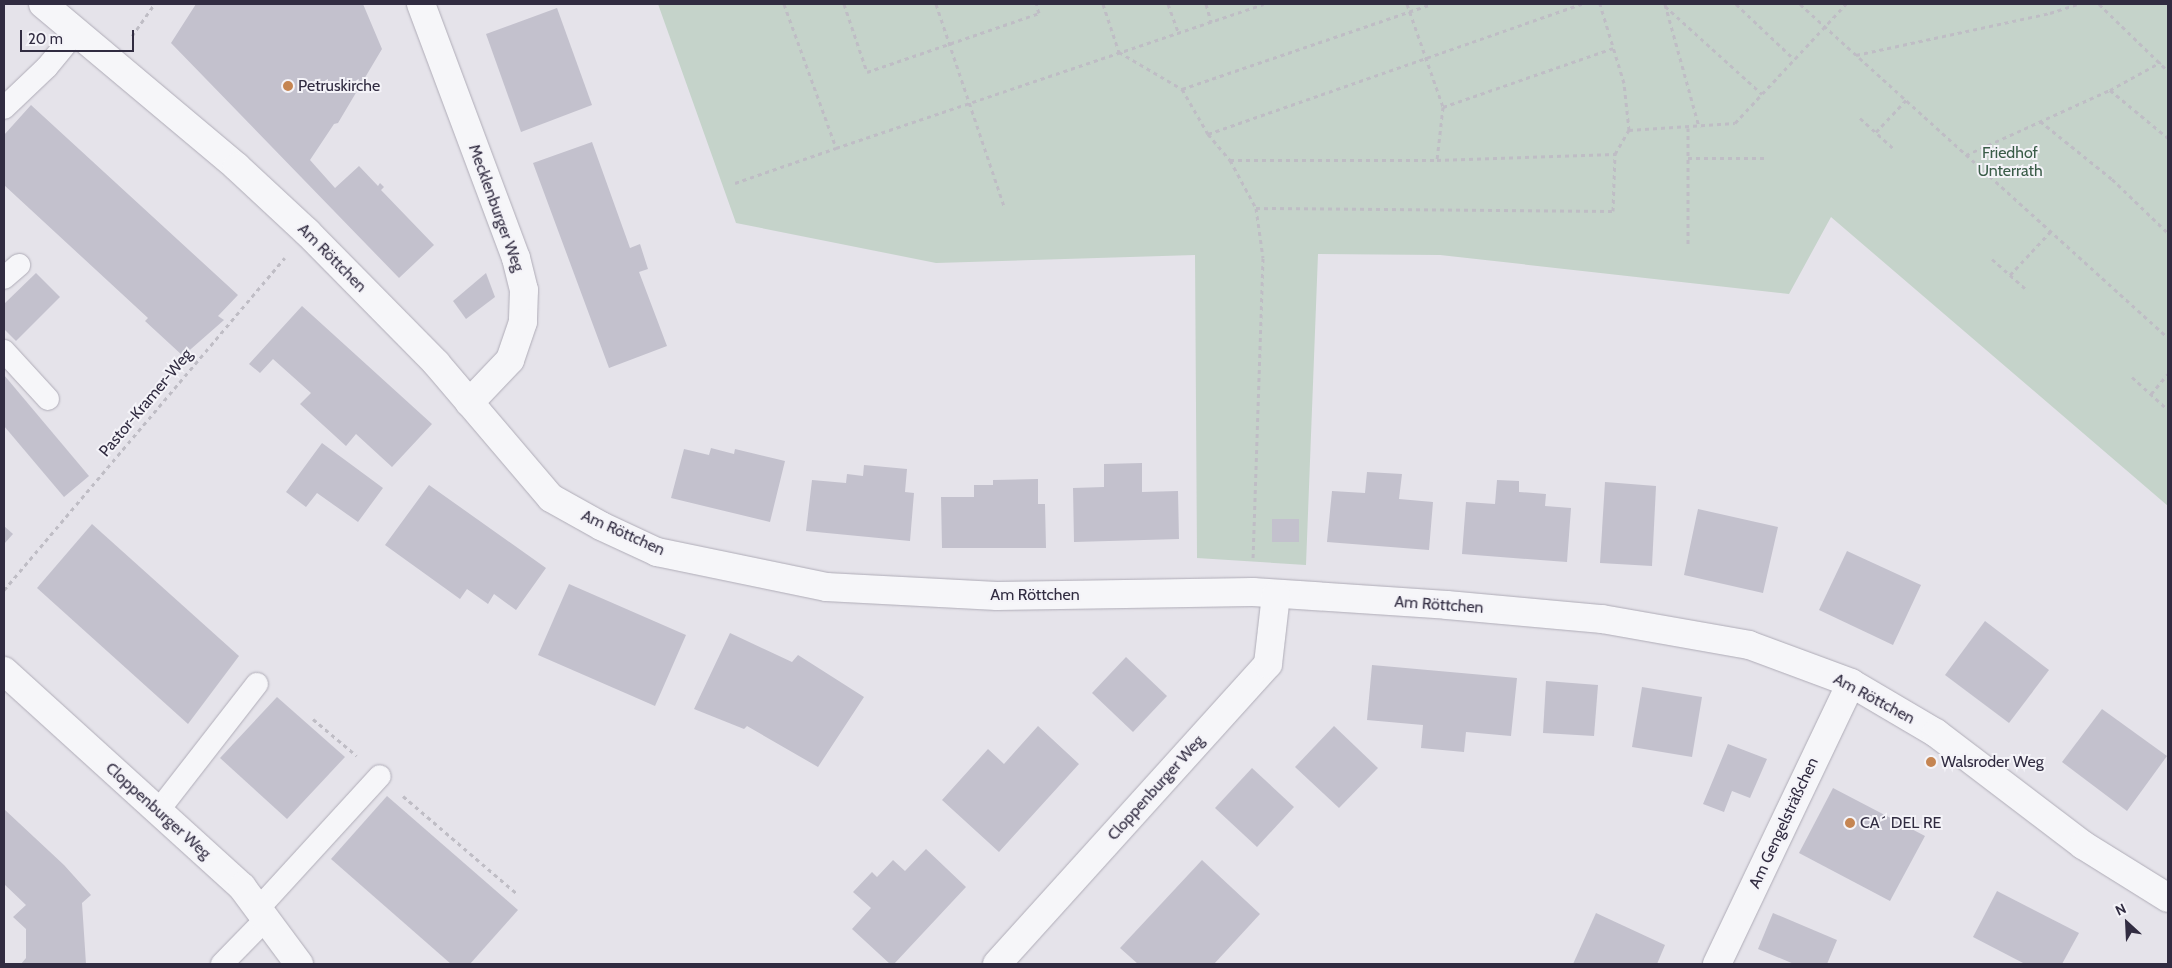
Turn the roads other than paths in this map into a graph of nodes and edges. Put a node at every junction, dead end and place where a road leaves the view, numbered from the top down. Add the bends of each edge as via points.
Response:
1 (43, 4) edge
2 (421, 4) edge
3 (76, 32) junction
4 (4, 108) edge
5 (4, 351) edge
6 (48, 399) dead end
7 (469, 403) junction
8 (1276, 594) junction
9 (4, 671) edge
10 (1850, 682) junction
11 (257, 684) dead end
12 (380, 776) road end
13 (158, 811) junction
14 (2168, 898) edge
15 (262, 915) junction
16 (222, 964) edge
17 (299, 964) edge
18 (996, 964) edge
19 (1717, 964) edge

1 - 3 street, Am Röttchen
2 - 7 street, Mecklenburger Weg via 516,258 524,290 523,322 510,360
3 - 4 lane via 47,67
3 - 7 street, Am Röttchen via 237,167 307,232 436,363
5 - 6 lane
7 - 8 street, Am Röttchen via 552,498 657,552 826,587 997,596
8 - 10 street, Am Röttchen via 1447,605 1602,619 1677,630 1749,645
8 - 18 street, Cloppenburger Weg via 1268,664
9 - 13 street, Cloppenburger Weg
10 - 14 street, Am Röttchen via 1941,737 2083,845
10 - 19 street, Am Gengelsträßchen
11 - 13 lane
12 - 15 lane
13 - 15 street, Cloppenburger Weg via 242,888
15 - 16 lane
15 - 17 street, Cloppenburger Weg

